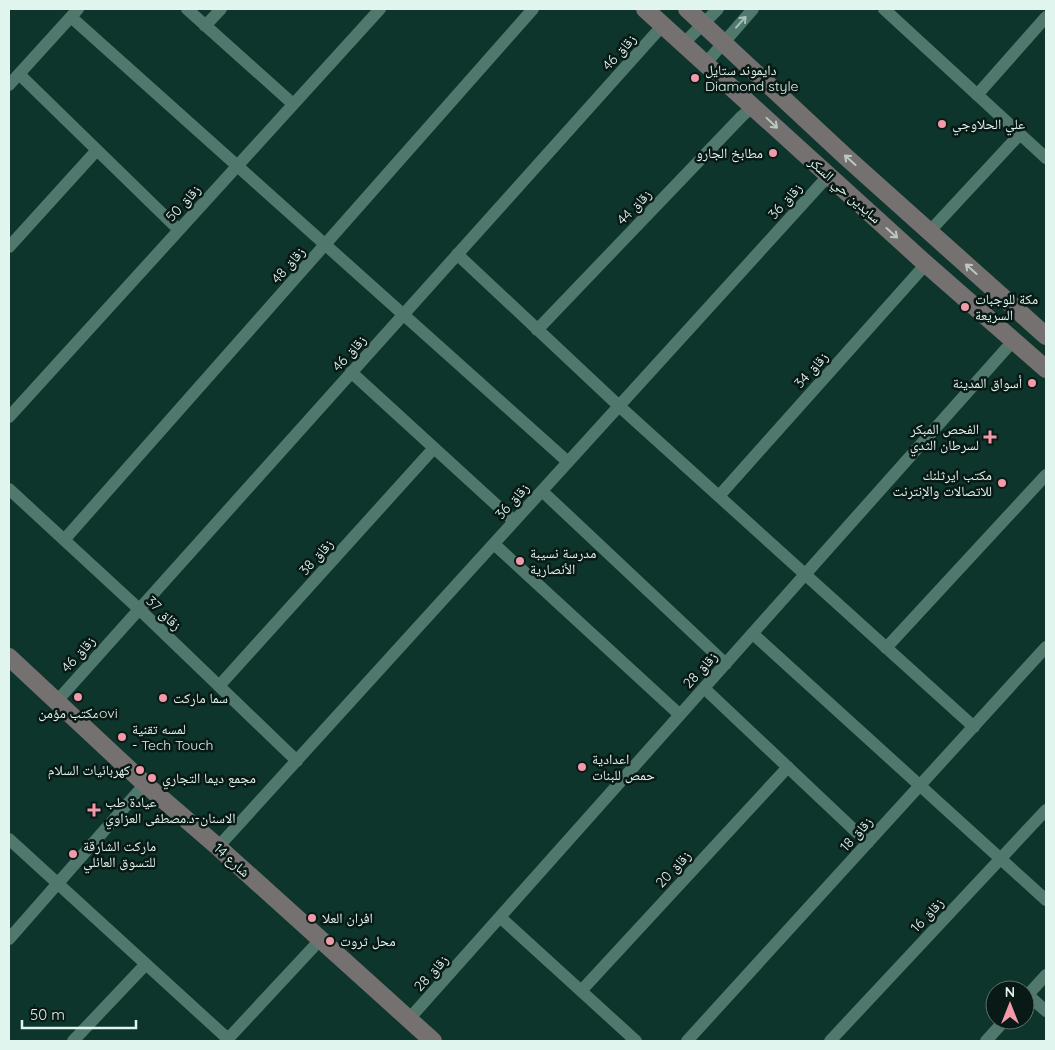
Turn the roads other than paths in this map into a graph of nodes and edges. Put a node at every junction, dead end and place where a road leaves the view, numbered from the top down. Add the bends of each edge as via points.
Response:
1 (187, 9) edge
2 (221, 9) edge
3 (380, 9) edge
4 (533, 9) edge
5 (645, 9) edge
6 (687, 9) edge
7 (718, 9) edge
8 (753, 9) edge
9 (892, 11) edge
10 (75, 13) edge
11 (1046, 17) edge
12 (704, 23) junction
13 (663, 25) junction
14 (205, 26) junction
15 (724, 41) junction
16 (684, 43) junction
17 (706, 63) junction
18 (19, 74) junction
19 (9, 85) edge
20 (977, 95) junction
21 (294, 104) junction
22 (754, 106) junction
23 (1020, 134) junction
24 (97, 150) junction
25 (1046, 158) edge
26 (237, 166) junction
27 (829, 175) junction
28 (179, 230) junction
29 (929, 232) junction
30 (325, 245) junction
31 (9, 247) edge
32 (457, 254) junction
33 (926, 264) junction
34 (404, 314) junction
35 (537, 330) junction
36 (1046, 336) edge
37 (1013, 341) junction
38 (1046, 369) edge
39 (352, 372) junction
40 (619, 406) junction
41 (9, 417) edge
42 (434, 448) junction
43 (568, 462) junction
44 (1046, 474) edge
45 (9, 489) edge
46 (542, 491) junction
47 (719, 496) junction
48 (514, 521) junction
49 (64, 540) junction
50 (494, 544) junction
51 (805, 575) junction
52 (139, 609) junction
53 (753, 634) junction
54 (1046, 647) edge
55 (886, 648) junction
56 (9, 657) edge
57 (726, 664) junction
58 (219, 686) junction
59 (704, 688) junction
60 (57, 701) junction
61 (680, 716) junction
62 (974, 727) junction
63 (297, 761) junction
64 (788, 767) junction
65 (145, 784) junction
66 (920, 786) junction
67 (1046, 810) edge
68 (9, 839) edge
69 (868, 843) junction
70 (218, 847) junction
71 (1001, 859) junction
72 (58, 884) junction
73 (1046, 900) edge
74 (500, 917) junction
75 (9, 938) edge
76 (320, 940) junction
77 (146, 964) junction
78 (1046, 975) edge
79 (1035, 988) edge
80 (581, 990) junction
81 (1035, 1003) edge
82 (1046, 1011) edge
83 (410, 1019) junction
84 (996, 1030) edge
85 (227, 1040) edge
86 (73, 1041) edge
87 (433, 1041) edge
88 (636, 1041) edge
89 (687, 1041) edge
90 (830, 1041) edge
91 (986, 1041) edge

1 - 14 street
2 - 14 street
3 - 21 street, زقاق 50
4 - 30 street, زقاق 48
5 - 13 street, سايدين حي السكر
6 - 12 street, سايدين حي السكر
7 - 12 street
15 -> 8 street
9 - 20 street
10 - 18 street
10 - 26 street
11 - 20 street
12 - 15 street, سايدين حي السكر
12 - 16 street
13 - 16 street, سايدين حي السكر
13 - 32 street, زقاق 46
14 - 21 street
15 - 17 street
29 -> 15 street, سايدين حي السكر
16 - 17 street, سايدين حي السكر
17 - 22 street, سايدين حي السكر
18 - 19 street
18 - 24 street
20 - 23 street
21 - 26 street, زقاق 50
22 -> 27 street, سايدين حي السكر
22 - 35 street, زقاق 44
23 - 25 street
23 - 29 street
24 - 28 street
24 - 31 street
26 - 28 street, زقاق 50
26 - 30 street
27 -> 33 street, سايدين حي السكر
27 - 40 street, زقاق 36
28 - 41 street, زقاق 50
36 -> 29 street, سايدين حي السكر
30 - 34 street
30 - 49 street, زقاق 48
32 - 34 street, زقاق 46
32 - 35 street
33 - 37 street, سايدين حي السكر
33 - 47 street, زقاق 34
34 - 39 street, زقاق 46
34 - 43 street
35 - 40 street
37 - 38 street, سايدين حي السكر
37 - 51 street, زقاق 28
39 - 42 street
39 - 52 street, زقاق 46
40 - 43 street, زقاق 36
40 - 47 street
42 - 48 street
42 - 58 street, زقاق 38
43 - 46 street, زقاق 36
44 - 55 street
45 - 49 street, زقاق 37
46 - 48 street, زقاق 36
46 - 57 street
47 - 51 street
48 - 50 street, زقاق 36
49 - 52 street, زقاق 37
50 - 61 street
50 - 63 street, زقاق 36
51 - 53 street, زقاق 28
51 - 55 street
52 - 58 street, زقاق 37
52 - 60 street, زقاق 46
53 - 57 street, زقاق 28
53 - 66 street
54 - 62 street, زقاق 18
55 - 62 street
56 - 60 street, شارع 14
57 - 59 street, زقاق 28
58 - 63 street, زقاق 37
59 - 61 street, زقاق 28
59 - 64 street
60 - 65 street, شارع 14
61 - 74 street, زقاق 28
62 - 66 street, زقاق 18
63 - 70 street, زقاق 36
64 - 69 street
64 - 80 street, زقاق 20
65 - 70 street, شارع 14
65 - 72 street
66 - 69 street, زقاق 18
66 - 71 street
67 - 71 street, زقاق 16
68 - 72 street
69 - 89 street, زقاق 18
70 - 76 street, شارع 14
71 - 73 street
71 - 90 street, زقاق 16
72 - 75 street
72 - 77 street
74 - 80 street
74 - 83 street, زقاق 28
76 - 83 street, شارع 14
76 - 85 street
77 - 85 street
77 - 86 street
78 - 79 street
80 - 88 street
81 - 82 street
83 - 87 street, شارع 14
84 - 91 street

